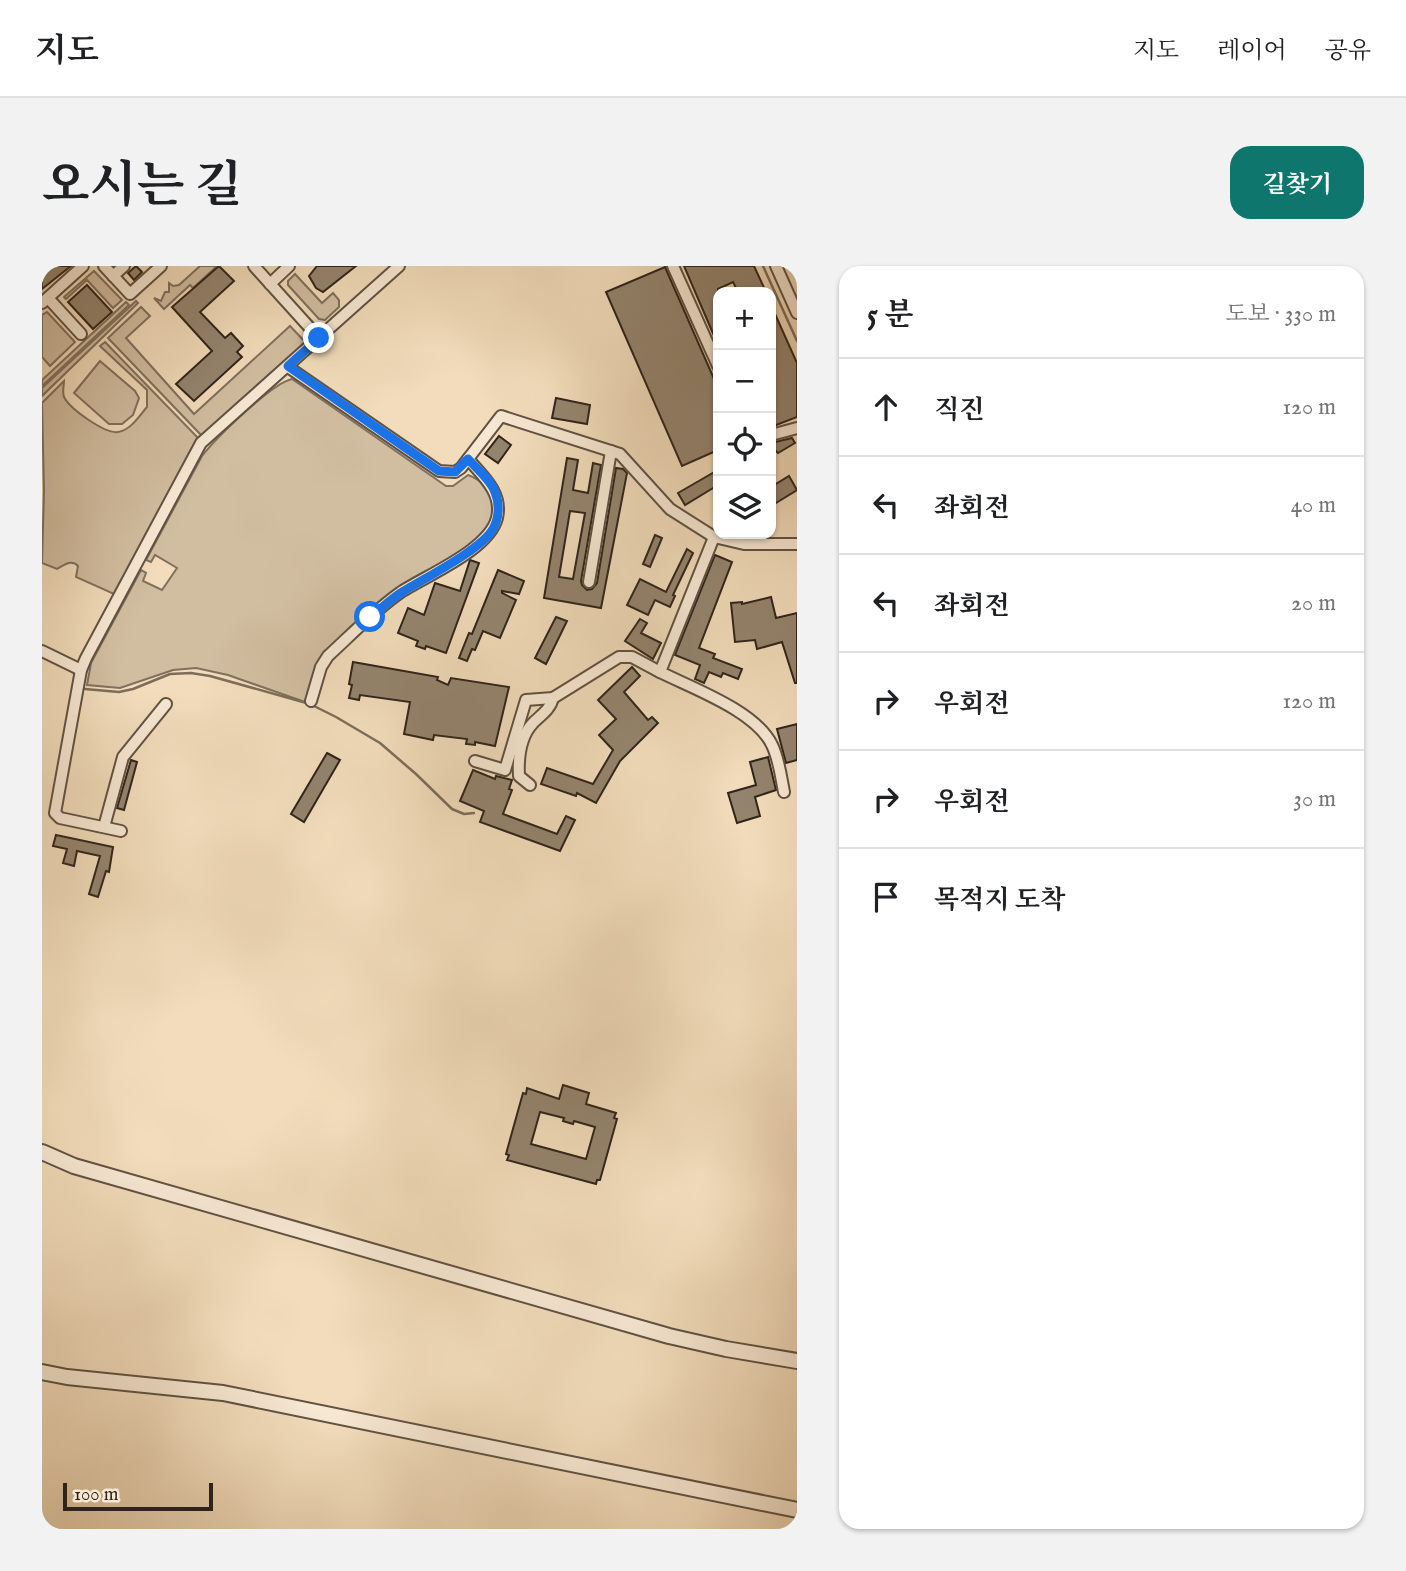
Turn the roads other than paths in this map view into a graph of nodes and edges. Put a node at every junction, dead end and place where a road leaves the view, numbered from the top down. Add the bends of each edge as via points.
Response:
1 (83, 266) edge
2 (104, 266) edge
3 (124, 266) edge
4 (161, 266) edge
5 (254, 266) edge
6 (289, 266) edge
7 (399, 266) edge
8 (673, 266) edge
9 (776, 266) edge
10 (113, 276) junction
11 (270, 284) junction
12 (45, 301) edge
13 (797, 313) edge
14 (80, 334) dead end
15 (319, 338) junction
16 (713, 355) edge
17 (288, 366) junction
18 (797, 428) edge
19 (776, 434) edge
20 (611, 451) junction
21 (468, 459) junction
22 (713, 536) edge
23 (713, 539) edge
24 (723, 539) edge
25 (797, 544) edge
26 (589, 582) dead end
27 (42, 651) edge
28 (81, 670) junction
29 (660, 672) junction
30 (553, 698) junction
31 (311, 701) dead end
32 (166, 704) dead end
33 (475, 761) dead end
34 (530, 785) dead end
35 (784, 792) dead end
36 (104, 827) junction
37 (121, 831) dead end
38 (42, 1152) edge
39 (797, 1361) edge
40 (42, 1372) edge
41 (797, 1510) edge

1 - 12 street
2 - 10 street
3 - 10 street
4 - 10 street via 130,294
5 - 11 street
6 - 11 street
7 - 15 street
8 - 16 street
9 - 13 street
11 - 15 street
12 - 14 street
15 - 17 street
17 - 21 street via 439,471 455,472
17 - 28 street via 201,443
18 - 19 street
20 - 21 street via 501,416
20 - 22 street via 628,461 670,509
20 - 26 street
21 - 31 street via 495,490 498,516 493,530 444,568 401,593 328,656
23 - 29 street
24 - 25 street via 744,544
27 - 28 street
28 - 36 street via 55,813
29 - 30 street via 632,657 619,657
29 - 35 street via 740,713 767,736
30 - 33 street via 530,698 523,704 505,770
30 - 34 street via 524,736 519,776
32 - 36 street via 123,757
36 - 37 street
38 - 39 street via 74,1166 669,1336
40 - 41 street via 223,1393

